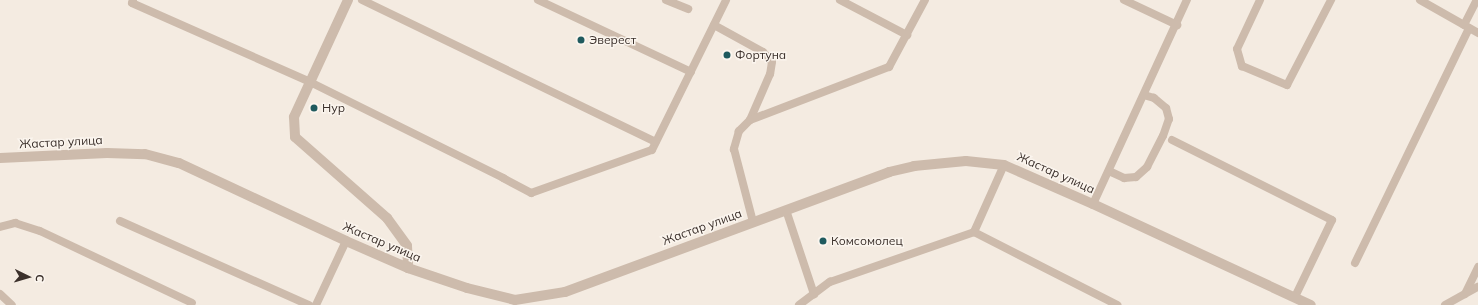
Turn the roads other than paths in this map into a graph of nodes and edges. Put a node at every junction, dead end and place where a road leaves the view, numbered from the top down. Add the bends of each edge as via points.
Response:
1 (133, 0) edge
2 (348, 0) edge
3 (362, 0) edge
4 (538, 0) edge
5 (666, 0) edge
6 (726, 0) edge
7 (840, 0) edge
8 (925, 0) edge
9 (1124, 0) edge
10 (1188, 0) edge
11 (1260, 0) edge
12 (1331, 0) edge
13 (1420, 0) edge
14 (1476, 0) edge
15 (688, 9) dead end
16 (714, 24) junction
17 (1177, 25) junction
18 (1466, 27) junction
19 (1478, 32) edge
20 (907, 35) junction
21 (691, 72) junction
22 (310, 82) junction
23 (1144, 94) junction
24 (750, 120) junction
25 (1172, 140) dead end
26 (656, 142) junction
27 (0, 158) edge
28 (1004, 164) junction
29 (1108, 170) junction
30 (1094, 204) junction
31 (786, 210) junction
32 (120, 221) dead end
33 (753, 222) junction
34 (0, 226) edge
35 (974, 232) junction
36 (346, 241) junction
37 (1355, 263) dead end
38 (1478, 267) edge
39 (408, 268) junction
40 (1478, 287) edge
41 (0, 294) edge
42 (814, 294) junction
43 (1464, 294) junction
44 (1295, 297) junction
45 (192, 303) dead end
46 (12, 305) edge
47 (309, 305) edge
48 (316, 305) edge
49 (799, 305) edge
50 (1117, 305) edge
51 (1311, 305) edge
52 (1445, 305) edge

1 - 22 lane via 132,3
2 - 22 street
3 - 26 lane
4 - 21 lane
5 - 15 lane
6 - 16 lane
7 - 20 lane
8 - 20 lane
9 - 17 lane
10 - 17 lane
11 - 12 lane via 1237,49 1238,55 1242,66 1287,85
13 - 18 lane
14 - 18 lane
16 - 21 lane
16 - 24 lane, Жастар улица via 763,52 772,62 770,74
17 - 23 lane
18 - 19 lane
18 - 37 lane
20 - 24 lane via 889,67
21 - 26 lane
22 - 26 lane via 531,193 652,150
22 - 39 street via 294,117 294,137 387,218 407,246
23 - 29 lane
23 - 29 lane via 1166,108 1169,120 1160,142 1147,168 1136,177 1124,178
24 - 33 lane, Жастар улица via 738,131 734,149
25 - 44 lane via 1332,220
27 - 36 street, Жастар улица via 107,153 144,154 179,163
28 - 30 street, Жастар улица
28 - 31 street, Жастар улица via 966,161 914,166 889,172
28 - 35 lane
29 - 30 lane
30 - 44 street, Жастар улица
31 - 33 street, Жастар улица
31 - 42 lane
32 - 47 lane
33 - 39 street, Жастар улица via 565,292 515,300 467,288
34 - 45 lane via 15,223 40,231
35 - 42 lane via 830,282
35 - 50 lane
36 - 39 street, Жастар улица
36 - 48 lane
38 - 43 lane
40 - 43 lane
41 - 46 lane
42 - 49 lane
43 - 52 lane
44 - 51 street, Жастар улица

